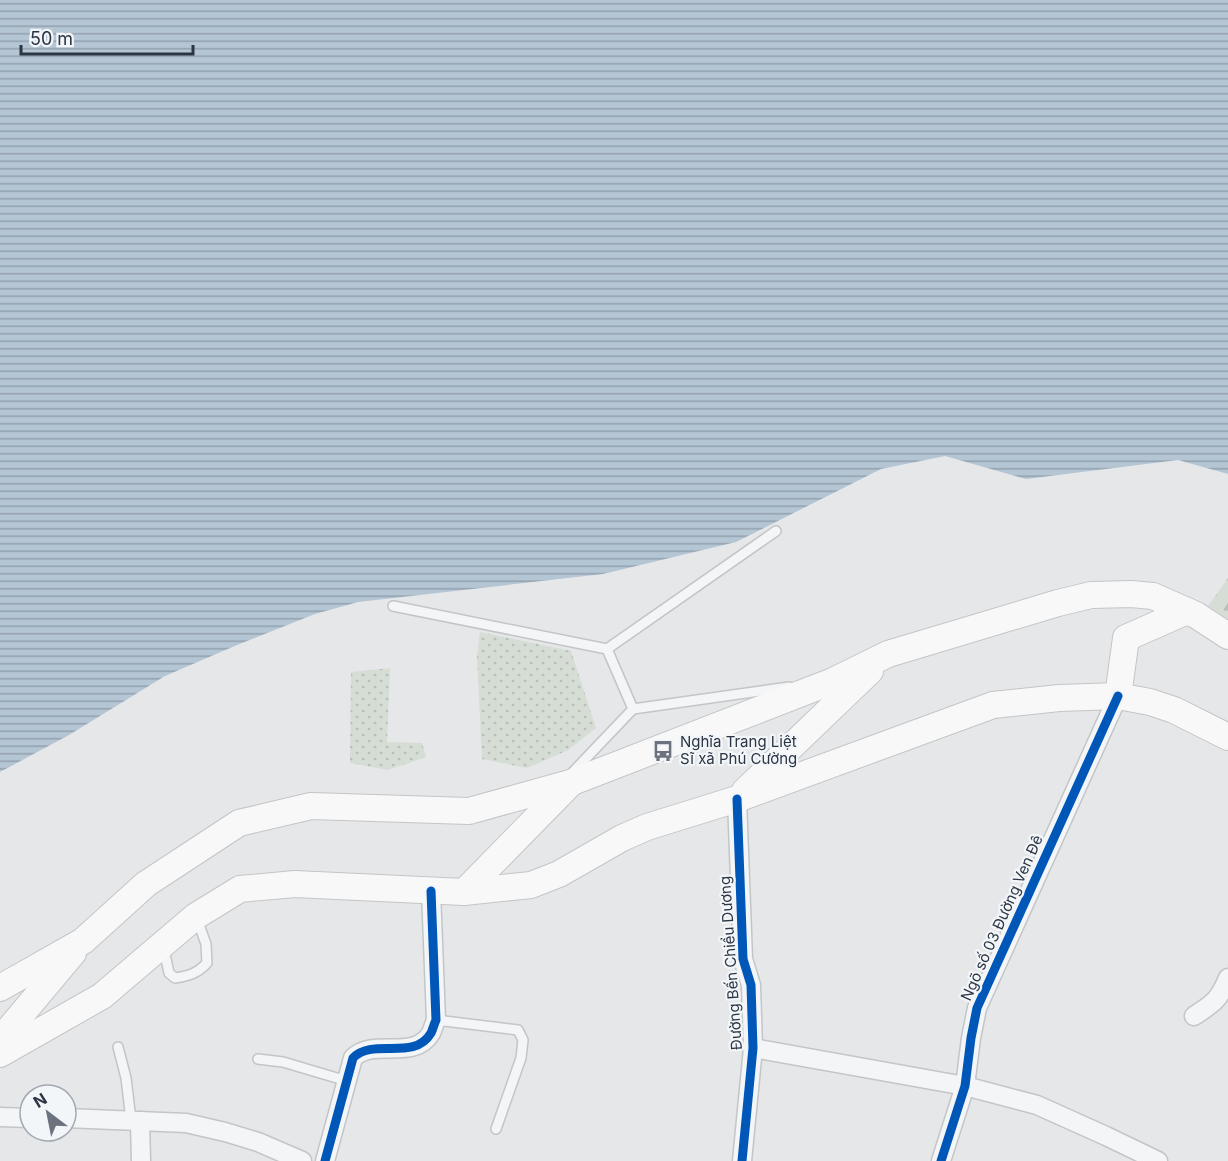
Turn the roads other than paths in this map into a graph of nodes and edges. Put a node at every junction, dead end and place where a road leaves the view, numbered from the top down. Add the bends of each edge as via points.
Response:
1 (776, 531) dead end
2 (393, 606) dead end
3 (1187, 611) junction
4 (1228, 636) edge
5 (607, 649) junction
6 (888, 654) junction
7 (833, 681) junction
8 (1118, 696) junction
9 (633, 709) junction
10 (1228, 737) edge
11 (565, 785) junction
12 (737, 799) junction
13 (431, 891) junction
14 (464, 892) junction
15 (196, 916) junction
16 (82, 941) junction
17 (164, 944) junction
18 (1228, 978) edge
19 (0, 987) edge
20 (1194, 1016) dead end
21 (436, 1020) junction
22 (0, 1040) edge
23 (118, 1047) dead end
24 (753, 1048) junction
25 (0, 1054) edge
26 (258, 1059) dead end
27 (347, 1081) junction
28 (965, 1086) junction
29 (0, 1117) edge
30 (18, 1118) edge
31 (78, 1118) edge
32 (135, 1120) junction
33 (496, 1129) dead end
34 (141, 1161) edge
35 (302, 1161) edge
36 (325, 1161) edge
37 (742, 1161) edge
38 (940, 1161) edge
39 (1158, 1161) edge

1 - 5 lane
2 - 5 lane
3 - 4 main road
3 - 6 main road via 1153,596 1091,595
3 - 8 main road via 1126,638
5 - 9 lane
6 - 7 main road
6 - 12 main road
7 - 9 lane
7 - 11 main road
8 - 10 main road via 1174,710
8 - 12 main road via 993,705
8 - 28 street, Ngõ số 03 Đường Ven Đê via 977,1008
9 - 11 lane
11 - 14 main road
11 - 16 main road via 468,812 311,806 239,823 146,884
12 - 14 main road via 647,827 560,874 531,885
12 - 24 street, Đường Bến Chiểu Dương via 743,959 751,985
13 - 14 main road
13 - 15 main road via 295,884 240,889
13 - 21 street
15 - 17 main road
15 - 17 lane via 206,944 207,963 200,970 176,978 169,973
16 - 19 main road
16 - 22 main road
17 - 25 main road via 102,996
18 - 20 street via 1217,999
21 - 27 street via 430,1035 418,1046 359,1052 353,1058
21 - 33 lane via 518,1030 523,1040 520,1058
23 - 32 lane
24 - 28 street
24 - 37 street, Đường Bến Chiểu Dương
26 - 27 lane via 284,1062
27 - 36 street
28 - 38 street, Ngõ số 03 Đường Ven Đê
28 - 39 street via 1037,1105
29 - 30 street
31 - 32 street
32 - 34 street
32 - 35 street via 186,1123 225,1132

